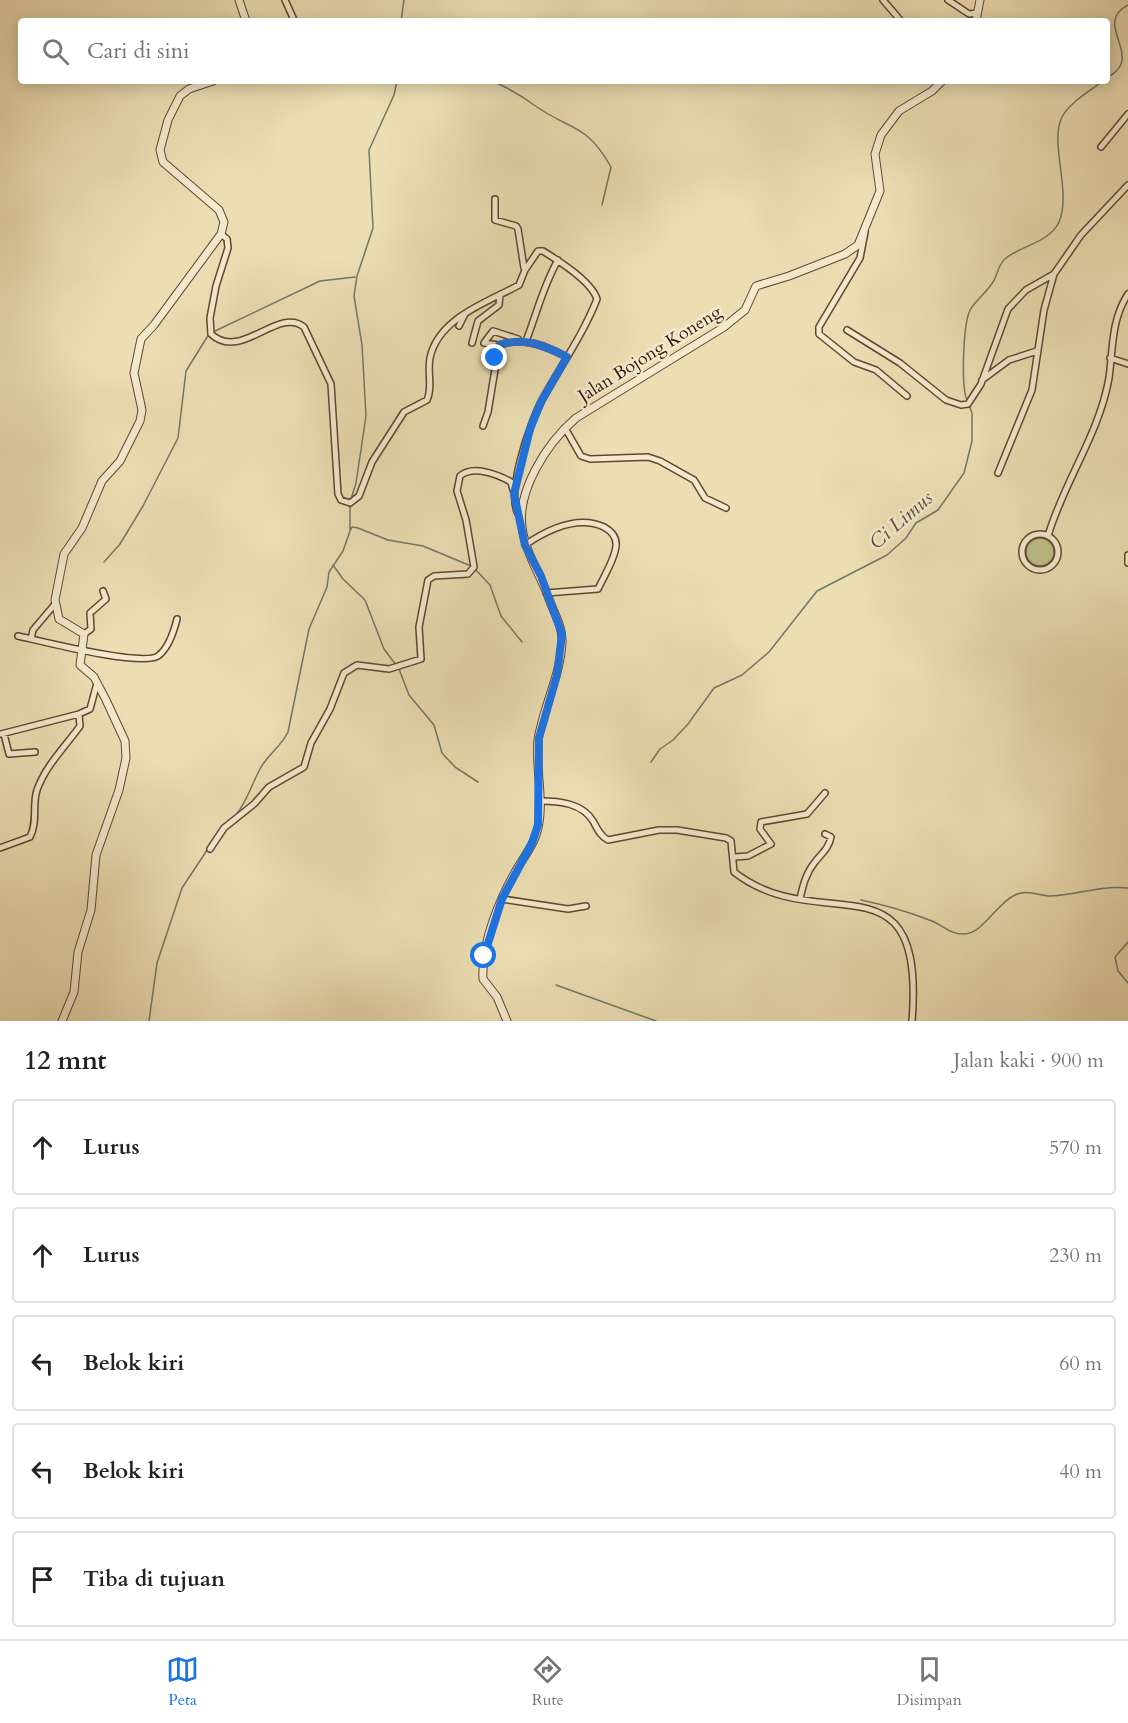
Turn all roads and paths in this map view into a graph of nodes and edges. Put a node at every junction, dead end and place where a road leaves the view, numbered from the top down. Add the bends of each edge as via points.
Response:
1 (239, 0) edge
2 (285, 0) edge
3 (883, 0) edge
4 (948, 0) edge
5 (980, 0) edge
6 (978, 13) junction
7 (245, 18) edge
8 (293, 18) edge
9 (898, 18) edge
10 (977, 18) edge
11 (204, 84) edge
12 (939, 84) edge
13 (1128, 114) edge
14 (1101, 147) dead end
15 (1128, 185) edge
16 (495, 199) dead end
17 (866, 232) junction
18 (221, 234) junction
19 (558, 260) junction
20 (525, 270) junction
21 (1054, 274) junction
22 (1128, 294) edge
23 (500, 295) junction
24 (466, 313) junction
25 (459, 326) dead end
26 (847, 330) dead end
27 (523, 340) junction
28 (472, 343) dead end
29 (499, 345) junction
30 (1038, 351) junction
31 (567, 357) junction
32 (1110, 358) junction
33 (1128, 364) edge
34 (982, 380) junction
35 (907, 396) dead end
36 (483, 426) dead end
37 (565, 428) junction
38 (998, 473) dead end
39 (514, 494) junction
40 (726, 508) dead end
41 (521, 518) junction
42 (1048, 536) junction
43 (525, 545) junction
44 (1128, 555) edge
45 (1128, 563) edge
46 (103, 591) dead end
47 (546, 592) junction
48 (55, 604) junction
49 (177, 618) dead end
50 (84, 634) junction
51 (18, 636) dead end
52 (32, 639) junction
53 (81, 650) junction
54 (97, 683) junction
55 (79, 714) junction
56 (2, 734) edge
57 (35, 752) dead end
58 (825, 793) dead end
59 (540, 801) junction
60 (825, 834) dead end
61 (0, 848) edge
62 (210, 849) dead end
63 (735, 857) junction
64 (502, 899) junction
65 (800, 899) junction
66 (586, 906) dead end
67 (62, 1021) edge
68 (507, 1021) edge
69 (912, 1021) edge

1 - 7 street
2 - 8 street
3 - 9 street
4 - 6 street via 969,14
5 - 6 street
6 - 10 street
11 - 18 street via 180,96 160,150 163,162 219,210 224,222
12 - 17 street, Jalan Bojong Koneng via 899,111 881,135 875,154 880,191
13 - 14 street
15 - 21 street via 1081,236
16 - 20 street via 495,220 518,230
17 - 35 street via 860,258 818,332 854,362 876,370
17 - 37 street, Jalan Bojong Koneng via 858,245 845,254 754,287 744,310 724,327 630,383
18 - 24 street via 228,248 216,286 211,334 234,343 288,322 304,327 331,384 339,494 350,503 358,496 372,462 404,412 428,400 431,354 440,338
18 - 48 street via 141,339 134,374 142,410 140,420 64,554
19 - 20 street via 538,251
19 - 27 street
19 - 31 street via 596,297
20 - 23 street via 519,285
21 - 30 street
21 - 34 street via 1026,290 1008,309
22 - 32 street via 1113,329
23 - 24 street
23 - 28 street via 499,305 478,321
24 - 25 street
26 - 34 street via 900,363 946,400 968,404
27 - 29 street
27 - 29 street via 493,331 484,343
27 - 31 street
29 - 36 street
30 - 34 street via 1009,360
30 - 38 street via 1032,390
31 - 39 street via 530,429
32 - 33 street
32 - 42 street via 1109,378 1095,429
37 - 40 street via 578,453 585,458 648,457 660,461 694,480 705,498
37 - 41 street, Jalan Bojong Koneng via 541,459
39 - 41 street
39 - 62 street via 511,482 496,476 474,471 460,476 456,487 474,567 468,574 434,576 428,580 419,627 421,659 389,669 357,665 344,672 304,767 269,787 224,828
41 - 43 street, Jalan Bojong Koneng
42 - 42 street via 1057,545 1057,558 1049,567 1033,568 1024,558 1024,546 1036,535
43 - 47 street
43 - 47 street via 559,527 587,523 611,531 616,538 598,589
44 - 45 street
46 - 50 street via 105,601 90,613 91,629
47 - 59 street via 562,640 557,675 539,738
48 - 50 street via 62,622
48 - 52 street via 33,630
49 - 53 street via 168,642 155,657
50 - 53 street
51 - 52 street
52 - 53 street
53 - 54 street via 80,665
54 - 55 street via 90,709
54 - 67 street via 125,741 126,758 96,855 92,910 78,952 74,992
55 - 56 street
55 - 61 street via 80,726 59,752 38,789 30,837
56 - 57 street via 9,754
58 - 63 street via 807,814 761,822 760,829 771,844 748,856
59 - 63 street via 584,810 608,840 659,830 697,831 730,840
59 - 64 street via 536,834
60 - 65 street via 831,837 829,844 803,883
63 - 65 street via 734,872 754,886
64 - 66 street via 568,909
64 - 68 street via 484,956 482,976
65 - 69 street via 876,911 898,925 905,938 914,979

